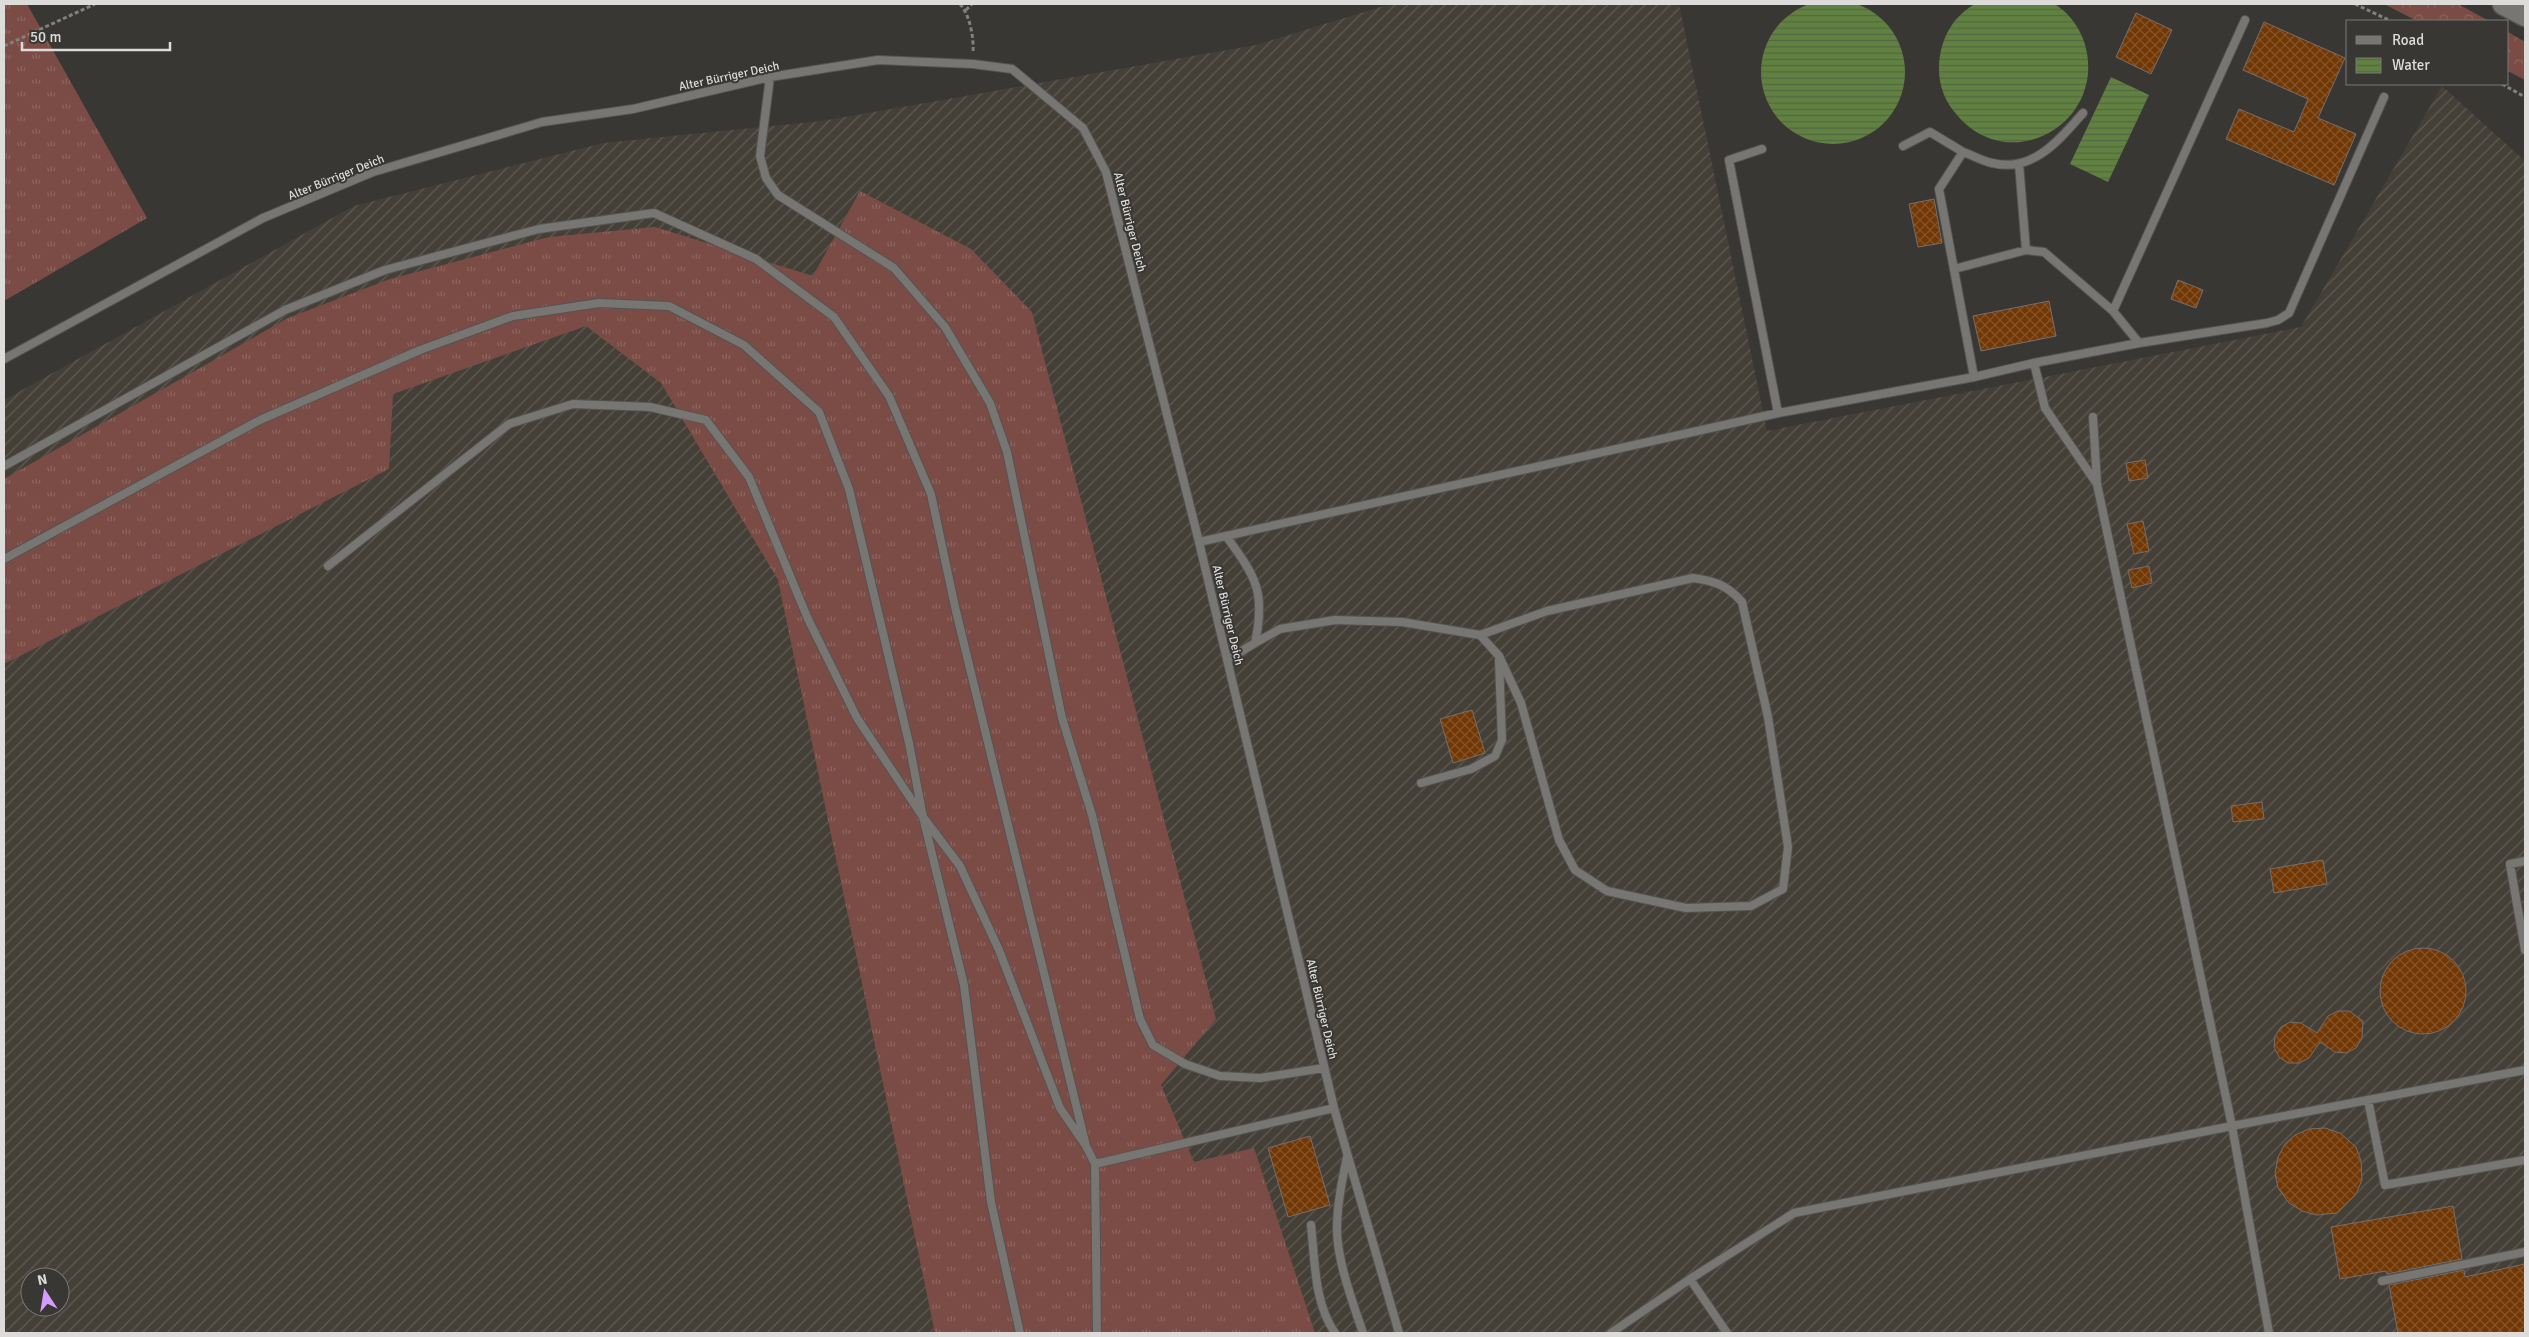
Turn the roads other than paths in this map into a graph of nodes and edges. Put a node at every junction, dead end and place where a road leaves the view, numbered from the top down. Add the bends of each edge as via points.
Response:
1 (2504, 4) edge
2 (2525, 15) edge
3 (2245, 20) dead end
4 (770, 77) junction
5 (2384, 97) dead end
6 (2083, 113) dead end
7 (1904, 146) dead end
8 (1762, 148) dead end
9 (1963, 152) junction
10 (2019, 164) junction
11 (2026, 250) junction
12 (1954, 269) junction
13 (2113, 311) junction
14 (2139, 342) junction
15 (4, 359) edge
16 (2034, 363) junction
17 (1974, 377) junction
18 (1778, 413) junction
19 (2093, 417) dead end
20 (4, 466) edge
21 (2097, 484) junction
22 (1226, 536) junction
23 (1199, 542) junction
24 (4, 559) edge
25 (328, 566) dead end
26 (1480, 635) junction
27 (1255, 643) junction
28 (1499, 656) junction
29 (1227, 660) junction
30 (1421, 783) dead end
31 (923, 817) junction
32 (2525, 861) edge
33 (2525, 950) edge
34 (1324, 1068) junction
35 (2525, 1070) edge
36 (2368, 1100) junction
37 (1334, 1108) junction
38 (2232, 1126) junction
39 (1086, 1146) junction
40 (1347, 1155) junction
41 (2525, 1160) edge
42 (1095, 1164) junction
43 (1311, 1225) dead end
44 (2525, 1252) edge
45 (1690, 1279) junction
46 (2382, 1281) dead end
47 (1020, 1333) edge
48 (1097, 1333) edge
49 (1335, 1333) edge
50 (1363, 1333) edge
51 (1399, 1333) edge
52 (1611, 1333) edge
53 (1727, 1333) edge
54 (2269, 1333) edge

1 - 2 main road
3 - 13 lane
4 - 15 lane, Alter Bürriger Deich via 633,109 542,122 373,172 263,218
4 - 23 lane, Alter Bürriger Deich via 878,60 1012,69 1082,128 1106,172
4 - 34 lane via 760,156 766,178 778,195 894,268 945,327 990,403 1007,452 1062,718 1092,816 1140,1019 1153,1045 1184,1064 1220,1076 1260,1078
5 - 14 lane via 2289,313 2266,323
6 - 10 lane via 2051,147
7 - 9 lane via 1930,132
8 - 18 lane via 1729,160
9 - 10 lane via 1991,163
9 - 12 lane via 1939,189
10 - 11 lane
11 - 12 lane
11 - 13 lane via 2044,252
12 - 17 lane
13 - 14 lane
14 - 16 lane
16 - 17 lane
16 - 21 lane via 2045,408
17 - 18 lane
18 - 22 lane
19 - 21 lane
20 - 39 lane via 285,310 394,267 539,229 654,214 756,259 834,317 889,396 932,494 958,616
21 - 38 lane
22 - 23 lane
22 - 27 lane via 1244,560 1258,588 1261,615
23 - 29 lane, Alter Bürriger Deich
24 - 31 lane via 260,420 420,350 513,316 599,303 668,306 744,345 819,412 849,490 909,743
25 - 31 lane via 509,424 573,404 650,407 706,420 749,477 808,619 857,718
26 - 27 lane via 1402,622 1335,620 1280,629
26 - 28 lane
26 - 28 lane via 1547,611 1693,578 1715,581 1730,588 1742,602 1768,716 1788,847 1783,889 1751,906 1686,908 1607,891 1575,870 1559,840 1520,703
27 - 29 lane
28 - 30 lane via 1502,740 1496,756 1471,769
29 - 34 lane, Alter Bürriger Deich
31 - 39 lane via 960,866 999,950 1060,1108
31 - 47 lane via 964,985 991,1202
32 - 33 lane via 2510,864
34 - 37 lane, Alter Bürriger Deich
35 - 36 lane
36 - 38 lane
36 - 41 lane via 2385,1185
37 - 40 lane, Alter Bürriger Deich
37 - 42 lane
38 - 45 lane via 1794,1213
38 - 54 lane
39 - 42 lane
40 - 50 lane via 1338,1202 1337,1230 1339,1250
40 - 51 lane, Alter Bürriger Deich
42 - 48 lane
43 - 49 lane via 1320,1298 1326,1320
44 - 46 lane
45 - 52 lane
45 - 53 lane

